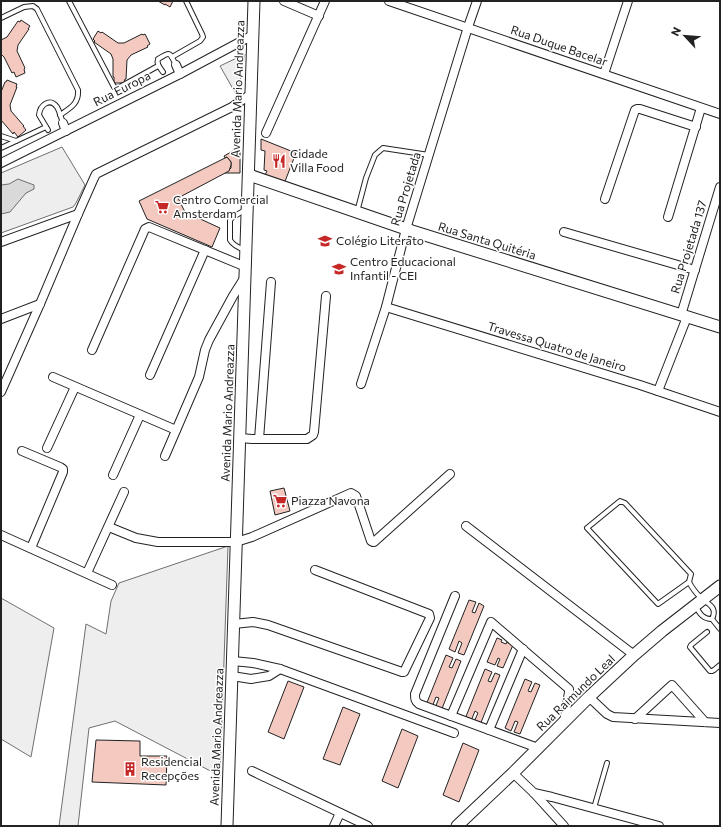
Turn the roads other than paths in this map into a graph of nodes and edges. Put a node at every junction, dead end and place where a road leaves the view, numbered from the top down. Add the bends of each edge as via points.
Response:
1 (68, 1) edge
2 (186, 1) edge
3 (254, 1) edge
4 (284, 1) edge
5 (325, 1) edge
6 (389, 1) edge
7 (477, 1) edge
8 (628, 1) edge
9 (319, 16) junction
10 (1, 18) edge
11 (468, 27) junction
12 (253, 35) junction
13 (172, 56) junction
14 (176, 65) joint
15 (163, 72) junction
16 (180, 74) junction
17 (604, 74) junction
18 (251, 94) junction
19 (701, 108) junction
20 (720, 114) edge
21 (63, 123) junction
22 (696, 127) junction
23 (49, 132) junction
24 (266, 133) dead end
25 (1, 136) edge
26 (16, 141) junction
27 (1, 148) edge
28 (429, 155) junction
29 (1, 163) edge
30 (249, 175) junction
31 (720, 187) edge
32 (605, 199) dead end
33 (248, 209) junction
34 (357, 212) junction
35 (78, 214) junction
36 (668, 218) dead end
37 (406, 229) junction
38 (564, 232) dead end
39 (1, 242) edge
40 (205, 250) junction
41 (246, 250) junction
42 (695, 270) junction
43 (245, 272) junction
44 (271, 282) dead end
45 (326, 296) dead end
46 (40, 304) junction
47 (386, 307) junction
48 (684, 316) junction
49 (1, 319) edge
50 (720, 327) edge
51 (92, 350) dead end
52 (150, 375) dead end
53 (53, 377) dead end
54 (361, 384) dead end
55 (75, 387) junction
56 (658, 391) junction
57 (1, 392) edge
58 (720, 412) edge
59 (140, 415) junction
60 (176, 430) junction
61 (240, 438) junction
62 (259, 439) junction
63 (47, 448) dead end
64 (22, 451) dead end
65 (164, 456) dead end
66 (450, 474) dead end
67 (113, 475) dead end
68 (124, 492) dead end
69 (109, 526) junction
70 (466, 526) dead end
71 (1, 535) edge
72 (236, 542) junction
73 (31, 548) junction
74 (315, 570) dead end
75 (87, 573) junction
76 (689, 582) junction
77 (112, 585) dead end
78 (720, 586) edge
79 (455, 596) dead end
80 (699, 602) junction
81 (712, 619) junction
82 (234, 624) junction
83 (720, 629) edge
84 (707, 632) dead end
85 (523, 649) junction
86 (634, 655) junction
87 (232, 661) junction
88 (720, 665) edge
89 (280, 669) junction
90 (232, 676) junction
91 (589, 697) junction
92 (451, 716) junction
93 (635, 718) junction
94 (564, 722) junction
95 (705, 722) junction
96 (720, 723) edge
97 (489, 730) junction
98 (454, 733) dead end
99 (538, 748) junction
100 (607, 764) dead end
101 (252, 771) dead end
102 (513, 773) junction
103 (534, 793) junction
104 (594, 808) junction
105 (340, 813) junction
106 (227, 826) edge
107 (334, 826) edge
108 (368, 826) edge
109 (457, 826) edge
110 (564, 826) edge
111 (659, 826) edge

1 - 15 lane via 114,87 118,88
2 - 13 lane via 202,37 200,41
3 - 12 street, Avenida Mario Andreazza
4 - 9 street
5 - 9 street
6 - 11 street, Rua Duque Bacelar
7 - 11 street, Rua Projetada
8 - 17 street
9 - 24 street
10 - 21 lane via 24,7 34,6 37,9 78,90 77,100
11 - 17 street, Rua Duque Bacelar
11 - 28 street, Rua Projetada
12 - 16 street, Rua Europa
12 - 18 street, Avenida Mario Andreazza
13 - 14 lane
13 - 15 lane via 169,53 158,59 157,62
14 - 16 street
15 - 16 street, Rua Europa
15 - 21 street, Rua Europa
17 - 19 street, Rua Duque Bacelar
18 - 30 street, Avenida Mario Andreazza
18 - 35 street via 232,107 99,172
19 - 20 street, Rua Duque Bacelar
19 - 22 street
21 - 23 street, Rua Europa
21 - 23 lane via 53,104 42,106 39,115
22 - 32 street via 640,109 635,110
22 - 36 street
23 - 26 lane
23 - 29 street, Rua Europa
25 - 26 lane
26 - 27 lane
28 - 34 lane via 383,148 375,155
28 - 37 street, Rua Projetada
30 - 33 street, Avenida Mario Andreazza
30 - 34 street, Rua Santa Quitéria
31 - 42 street, Rua Projetada 137
33 - 41 street, Avenida Mario Andreazza
33 - 41 lane via 230,220 231,243
34 - 37 street, Rua Santa Quitéria
35 - 39 street
35 - 46 street
37 - 47 street, Rua Projetada
37 - 48 street, Rua Santa Quitéria
38 - 42 street
40 - 43 street
40 - 51 street via 147,227
40 - 52 street
41 - 43 street, Avenida Mario Andreazza
42 - 48 street, Rua Projetada 137
43 - 60 street via 209,340 199,377
43 - 61 street, Avenida Mario Andreazza
44 - 62 street
45 - 62 street via 314,432 307,439
46 - 49 street
46 - 57 street
47 - 54 street, Rua Projetada
47 - 56 street, Travessa Quatro de Janeiro
48 - 50 street, Rua Santa Quitéria
48 - 56 street, Rua Projetada 137
53 - 55 street
55 - 59 street
55 - 63 street
56 - 58 street, Travessa Quatro de Janeiro
59 - 60 street
59 - 67 street
60 - 65 street
61 - 62 street
61 - 72 street, Avenida Mario Andreazza
64 - 73 street via 63,469
66 - 72 street via 374,542 371,541 356,496 351,493
68 - 69 street
69 - 72 street via 136,538 158,542
69 - 75 street
70 - 86 street
71 - 73 street
72 - 82 street, Avenida Mario Andreazza
73 - 75 street
74 - 82 street via 429,614 430,618 404,672 268,625 253,622
75 - 77 street
76 - 76 lane via 691,574 625,503 620,502 587,528 658,604
76 - 80 lane
78 - 80 street, Rua Raimundo Leal
79 - 92 street via 415,694 416,702 419,704
80 - 81 lane via 701,615 706,619
80 - 81 lane via 711,605 714,610
80 - 86 street, Rua Raimundo Leal
81 - 83 lane
82 - 87 street, Avenida Mario Andreazza
84 - 88 lane via 690,647 710,671
85 - 92 street via 491,622
85 - 94 street via 569,689
85 - 97 street
86 - 91 street, Rua Raimundo Leal
87 - 89 street
87 - 90 street, Avenida Mario Andreazza
89 - 90 street via 269,676 251,679
89 - 98 street
90 - 106 street, Avenida Mario Andreazza
91 - 93 street via 610,717
91 - 94 street, Rua Raimundo Leal
92 - 97 street
93 - 95 street
93 - 95 street via 672,685
94 - 99 street, Rua Raimundo Leal
95 - 96 street
97 - 99 street
99 - 102 street, Rua Raimundo Leal
100 - 104 lane
101 - 105 street
102 - 103 street
102 - 109 street, Rua Raimundo Leal
103 - 104 street
103 - 110 street
104 - 111 street
105 - 107 street
105 - 108 street

